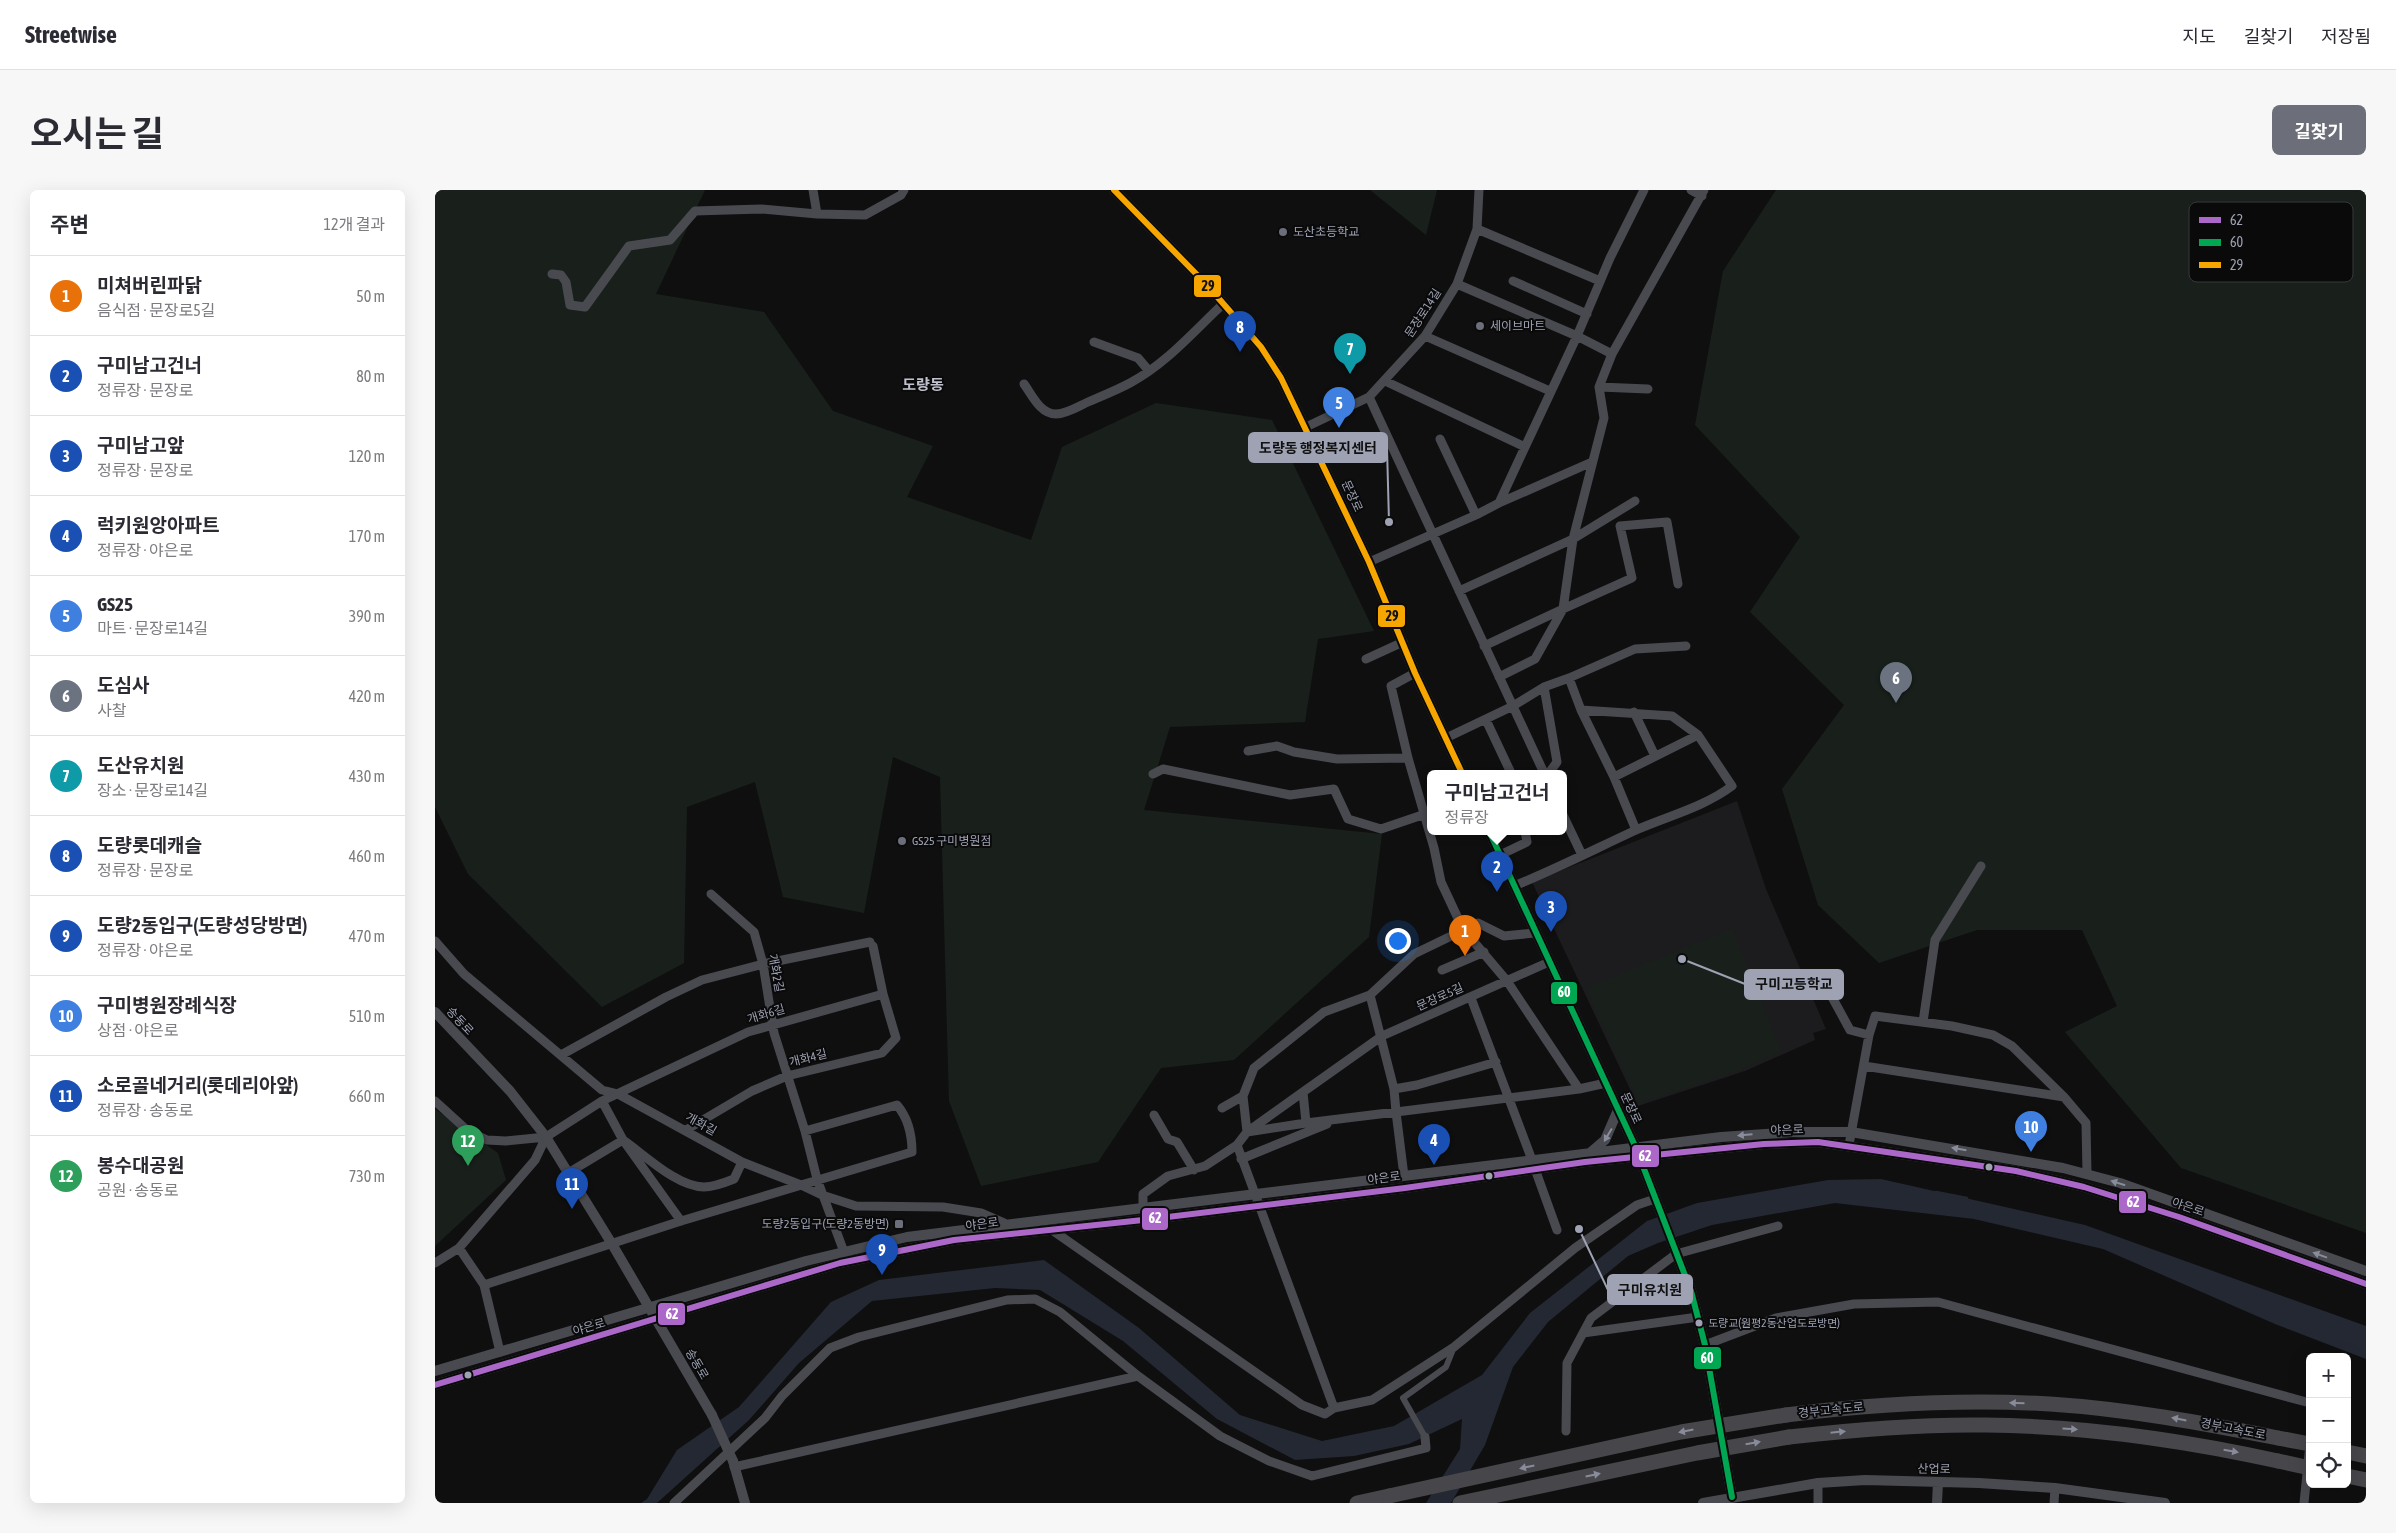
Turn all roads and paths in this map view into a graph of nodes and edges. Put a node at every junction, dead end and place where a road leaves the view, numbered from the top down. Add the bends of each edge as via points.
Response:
1 (813, 190) edge
2 (904, 190) edge
3 (1114, 190) edge
4 (1479, 190) edge
5 (1644, 190) edge
6 (1691, 190) edge
7 (1703, 193) edge
8 (817, 214) junction
9 (1477, 229) junction
10 (553, 274) dead end
11 (1513, 281) dead end
12 (1600, 281) junction
13 (1457, 284) junction
14 (1223, 304) junction
15 (1587, 314) junction
16 (1425, 336) junction
17 (1577, 336) junction
18 (1094, 342) dead end
19 (1612, 354) junction
20 (1149, 371) junction
21 (1385, 381) junction
22 (1024, 384) dead end
23 (1599, 387) junction
24 (1648, 389) dead end
25 (1550, 391) junction
26 (1369, 397) junction
27 (1306, 427) junction
28 (1440, 439) dead end
29 (1525, 447) junction
30 (1592, 462) junction
31 (1635, 501) dead end
32 (1499, 503) junction
33 (1619, 512) junction
34 (1477, 516) junction
35 (1620, 526) junction
36 (1432, 533) junction
37 (1573, 539) junction
38 (1369, 562) junction
39 (1679, 584) dead end
40 (1459, 591) junction
41 (1563, 608) junction
42 (1403, 642) junction
43 (1485, 646) junction
44 (1686, 646) dead end
45 (1366, 659) dead end
46 (1415, 673) junction
47 (1499, 677) junction
48 (1569, 678) junction
49 (1544, 687) junction
50 (1513, 706) junction
51 (1581, 710) junction
52 (1634, 712) junction
53 (1486, 720) junction
54 (1698, 735) junction
55 (1446, 738) junction
56 (1248, 751) dead end
57 (1655, 756) junction
58 (1408, 758) junction
59 (1461, 770) edge
60 (1510, 770) edge
61 (1543, 770) edge
62 (1551, 770) edge
63 (1153, 774) dead end
64 (1614, 777) junction
65 (1427, 810) edge
66 (1427, 813) edge
67 (1567, 824) edge
68 (1636, 830) junction
69 (1432, 835) edge
70 (1491, 835) edge
71 (1526, 835) edge
72 (1500, 855) junction
73 (1582, 856) junction
74 (1981, 866) dead end
75 (1514, 886) junction
76 (711, 894) dead end
77 (1463, 929) junction
78 (1535, 932) junction
79 (435, 941) edge
80 (1483, 952) junction
81 (1549, 962) junction
82 (763, 964) junction
83 (1442, 970) dead end
84 (1507, 981) junction
85 (883, 994) junction
86 (1370, 995) junction
87 (1832, 997) dead end
88 (1471, 998) junction
89 (435, 1012) edge
90 (1923, 1022) junction
91 (772, 1025) junction
92 (1869, 1035) junction
93 (1382, 1036) junction
94 (561, 1056) junction
95 (1496, 1062) junction
96 (1864, 1066) junction
97 (787, 1076) junction
98 (1606, 1083) junction
99 (1394, 1089) junction
100 (1579, 1089) junction
101 (1303, 1092) junction
102 (618, 1094) junction
103 (1243, 1096) junction
104 (2064, 1096) junction
105 (1510, 1099) junction
106 (435, 1101) edge
107 (602, 1101) junction
108 (1222, 1108) dead end
109 (1618, 1110) junction
110 (1396, 1112) junction
111 (1154, 1115) dead end
112 (1335, 1121) junction
113 (1306, 1123) junction
114 (685, 1130) junction
115 (805, 1131) junction
116 (1247, 1132) junction
117 (1851, 1132) junction
118 (546, 1137) junction
119 (623, 1140) junction
120 (1237, 1145) junction
121 (1849, 1145) junction
122 (1637, 1152) junction
123 (1589, 1153) junction
124 (1241, 1159) junction
125 (742, 1162) junction
126 (1533, 1165) junction
127 (1194, 1170) junction
128 (568, 1173) junction
129 (2087, 1174) junction
130 (1404, 1176) junction
131 (817, 1179) junction
132 (801, 1185) junction
133 (1254, 1195) junction
134 (822, 1196) junction
135 (1655, 1199) junction
136 (1258, 1206) junction
137 (1143, 1208) junction
138 (681, 1221) junction
139 (1004, 1223) junction
140 (1778, 1226) dead end
141 (1052, 1230) junction
142 (1557, 1230) dead end
143 (612, 1244) junction
144 (459, 1248) junction
145 (843, 1252) junction
146 (1676, 1254) junction
147 (435, 1263) edge
148 (2366, 1271) edge
149 (2366, 1284) edge
150 (484, 1285) junction
151 (650, 1308) junction
152 (1698, 1317) junction
153 (657, 1320) junction
154 (1583, 1333) junction
155 (1705, 1345) junction
156 (1453, 1347) junction
157 (500, 1352) junction
158 (435, 1371) edge
159 (1138, 1376) junction
160 (435, 1385) edge
161 (2306, 1402) edge
162 (1334, 1408) junction
163 (1566, 1431) dead end
164 (1425, 1437) joint
165 (2306, 1443) edge
166 (733, 1464) junction
167 (2306, 1467) edge
168 (1938, 1482) junction
169 (1819, 1483) junction
170 (2306, 1483) edge
171 (2055, 1488) junction
172 (1732, 1498) junction
173 (674, 1503) edge
174 (745, 1503) edge
175 (1357, 1503) edge
176 (1460, 1503) edge
177 (1709, 1503) edge
178 (1818, 1503) edge
179 (1937, 1503) edge
180 (2054, 1503) edge
181 (2165, 1503) edge
182 (2304, 1503) edge

1 - 8 street
2 - 8 street via 901,195 865,215
3 - 14 street, 문장로
4 - 9 street, 문장로14길
5 - 12 street
6 - 7 street
7 - 19 street
8 - 10 street via 761,209 695,211 670,240 629,246 585,307 570,305 566,282 561,275
9 - 12 street
9 - 13 street, 문장로14길
11 - 15 street
12 - 15 street
13 - 16 street, 문장로14길
13 - 17 street
14 - 20 street
14 - 27 street, 문장로 via 1261,348 1281,378
15 - 17 street
16 - 21 street, 문장로14길
16 - 25 street
17 - 19 street
17 - 25 street
18 - 20 street via 1138,358
19 - 23 street
20 - 22 street via 1131,383 1056,414 1039,406
21 - 26 street, 문장로14길
21 - 29 street
23 - 24 street
23 - 30 street via 1604,418
25 - 29 street
26 - 27 street, 문장로14길
26 - 36 street
27 - 38 street, 문장로
28 - 34 street
29 - 32 street
30 - 32 street
30 - 37 street
31 - 33 street
32 - 34 street
33 - 35 street
33 - 37 street
34 - 36 street
35 - 39 street via 1667,522
35 - 41 street via 1632,578
36 - 38 street
36 - 40 street
37 - 40 street
37 - 41 street
38 - 42 street, 문장로
40 - 43 street
41 - 43 street
41 - 47 street via 1535,658
42 - 45 street
42 - 46 street, 문장로
43 - 47 street
44 - 48 street via 1635,649
46 - 55 street, 문장로
46 - 58 street via 1391,686
47 - 50 street
48 - 49 street
48 - 51 street
49 - 50 street
49 - 62 street via 1557,762
50 - 53 street
50 - 61 street
51 - 52 street
51 - 64 street
52 - 54 street via 1672,716
52 - 57 street
53 - 55 street
53 - 60 street
54 - 57 street
54 - 68 street via 1732,786 1718,796
55 - 59 street, 문장로
56 - 58 street via 1277,746 1337,759
57 - 64 street
58 - 65 street
63 - 66 street via 1163,769 1290,795 1334,789 1348,819 1381,829
64 - 68 street
67 - 73 street
68 - 73 street
69 - 77 street via 1441,882
70 - 72 street, 문장로
71 - 72 street via 1527,842
72 - 75 street, 문장로
73 - 75 street
74 - 90 street via 1935,940
75 - 78 street, 문장로
76 - 82 street, 개화2길 via 754,932
77 - 78 street via 1478,923 1504,936
77 - 80 street
77 - 86 street via 1414,954
78 - 81 street, 문장로
79 - 94 street, 개화길 via 464,974
80 - 83 street
80 - 84 street
81 - 84 street, 문장로5길
81 - 98 street, 문장로
82 - 85 street via 872,944
82 - 91 street, 개화2길
82 - 94 street via 702,980
84 - 88 street, 문장로5길
84 - 100 street
85 - 91 street, 개화6길
85 - 97 street, 개화4길 via 896,1038 883,1053
86 - 93 street
86 - 103 street via 1324,1012 1254,1068
87 - 92 street via 1851,1030
88 - 93 street, 문장로5길
88 - 95 street
89 - 118 street, 송동로 via 510,1091
90 - 92 street via 1875,1016
90 - 104 street via 1993,1035 2012,1046
91 - 97 street, 개화2길
91 - 102 street, 개화6길 via 748,1032
92 - 96 street
93 - 99 street
93 - 101 street, 문장로5길
94 - 102 street, 개화길 via 602,1090
95 - 99 street
95 - 105 street
96 - 104 street
96 - 117 street
97 - 114 street, 개화4길 via 752,1091
97 - 115 street, 개화2길
98 - 100 street
98 - 109 street, 문장로
99 - 110 street
100 - 105 street
101 - 113 street
101 - 116 street, 문장로5길
102 - 107 street
102 - 114 street, 개화길
103 - 108 street
103 - 116 street
104 - 129 street via 2086,1123
105 - 110 street
105 - 126 street
106 - 118 street via 468,1131 487,1140 506,1142
107 - 118 street
107 - 119 street
109 - 122 street, 문장로
109 -> 123 street via 1605,1140
110 - 112 street
110 - 130 street
111 - 127 street via 1168,1139 1177,1142
112 - 113 street
112 - 124 street
113 - 116 street
114 - 125 street, 개화길
115 - 131 street, 개화2길
115 - 131 street via 897,1105 904,1113 912,1138 912,1152
116 - 120 street, 문장로5길
117 - 121 street
117 -> 122 street, 야은로 via 1784,1132
129 -> 117 street, 야은로
118 - 128 street, 송동로
118 - 144 street via 535,1160
119 - 125 street via 681,1182 693,1186 705,1187 734,1179
119 - 128 street
119 - 138 street
120 - 124 street
120 - 127 street, 문장로5길
121 - 122 street, 야은로 via 1818,1142
121 - 149 street, 야은로 via 2016,1171 2083,1187 2179,1217
122 - 123 street, 야은로
122 - 126 street, 야은로
122 - 135 street, 문장로
123 - 126 street, 야은로
124 - 133 street
125 - 132 street, 개화길
126 - 130 street, 야은로
126 - 136 street, 야은로
126 - 142 street
127 - 137 street, 문장로5길 via 1168,1176 1143,1194
128 - 143 street, 송동로
148 -> 129 street, 야은로
130 - 133 street, 야은로
131 - 132 street
131 - 134 street, 개화2길
132 - 134 street, 개화길
132 - 138 street
133 - 136 street
133 - 137 street, 야은로
134 - 139 street, 개화길 via 856,1206 943,1207 981,1213
134 - 145 street
135 - 146 street, 문장로
135 - 156 street via 1637,1205 1575,1248
136 - 141 street, 야은로
136 - 162 street
137 - 139 street, 야은로
138 - 143 street
139 - 145 street, 야은로 via 907,1236
140 - 146 street
141 - 153 street, 야은로 via 954,1240 840,1263
141 - 162 street via 1302,1405 1325,1414
143 - 150 street
143 - 151 street, 송동로
144 - 147 street
144 - 150 street
145 - 151 street, 야은로
146 - 152 street, 문장로
146 - 154 street via 1591,1318
150 - 157 street
151 - 153 street, 송동로
151 - 157 street, 야은로
152 - 154 street
152 - 155 street, 문장로
153 - 160 street, 야은로
153 - 166 street, 송동로, bridge via 712,1415
154 - 163 street via 1567,1363
155 - 161 street via 1777,1318 1854,1304 1937,1302
155 - 172 street, 문장로
156 - 162 street via 1372,1400
156 - 164 street via 1445,1367 1403,1398
157 - 158 street, 야은로
159 - 164 street via 1220,1436 1269,1461 1312,1476 1426,1448
159 - 166 street
159 - 173 street via 1060,1312 1035,1299 1007,1300 859,1337 831,1348 782,1396 765,1418
165 -> 175 highway, 경부고속도로, bridge via 2166,1417 2051,1404 1897,1405 1786,1415 1681,1432
166 - 174 street, 송동로
176 -> 167 highway, 경부고속도로, bridge via 1789,1437 1919,1426 2080,1429 2169,1440
168 - 169 street, 산업로 via 1865,1480
168 - 171 street, 산업로
168 - 179 street
169 - 172 street, 산업로
169 - 178 street
170 - 182 street
171 - 180 street
171 - 181 street, 산업로
172 - 177 street, 산업로

